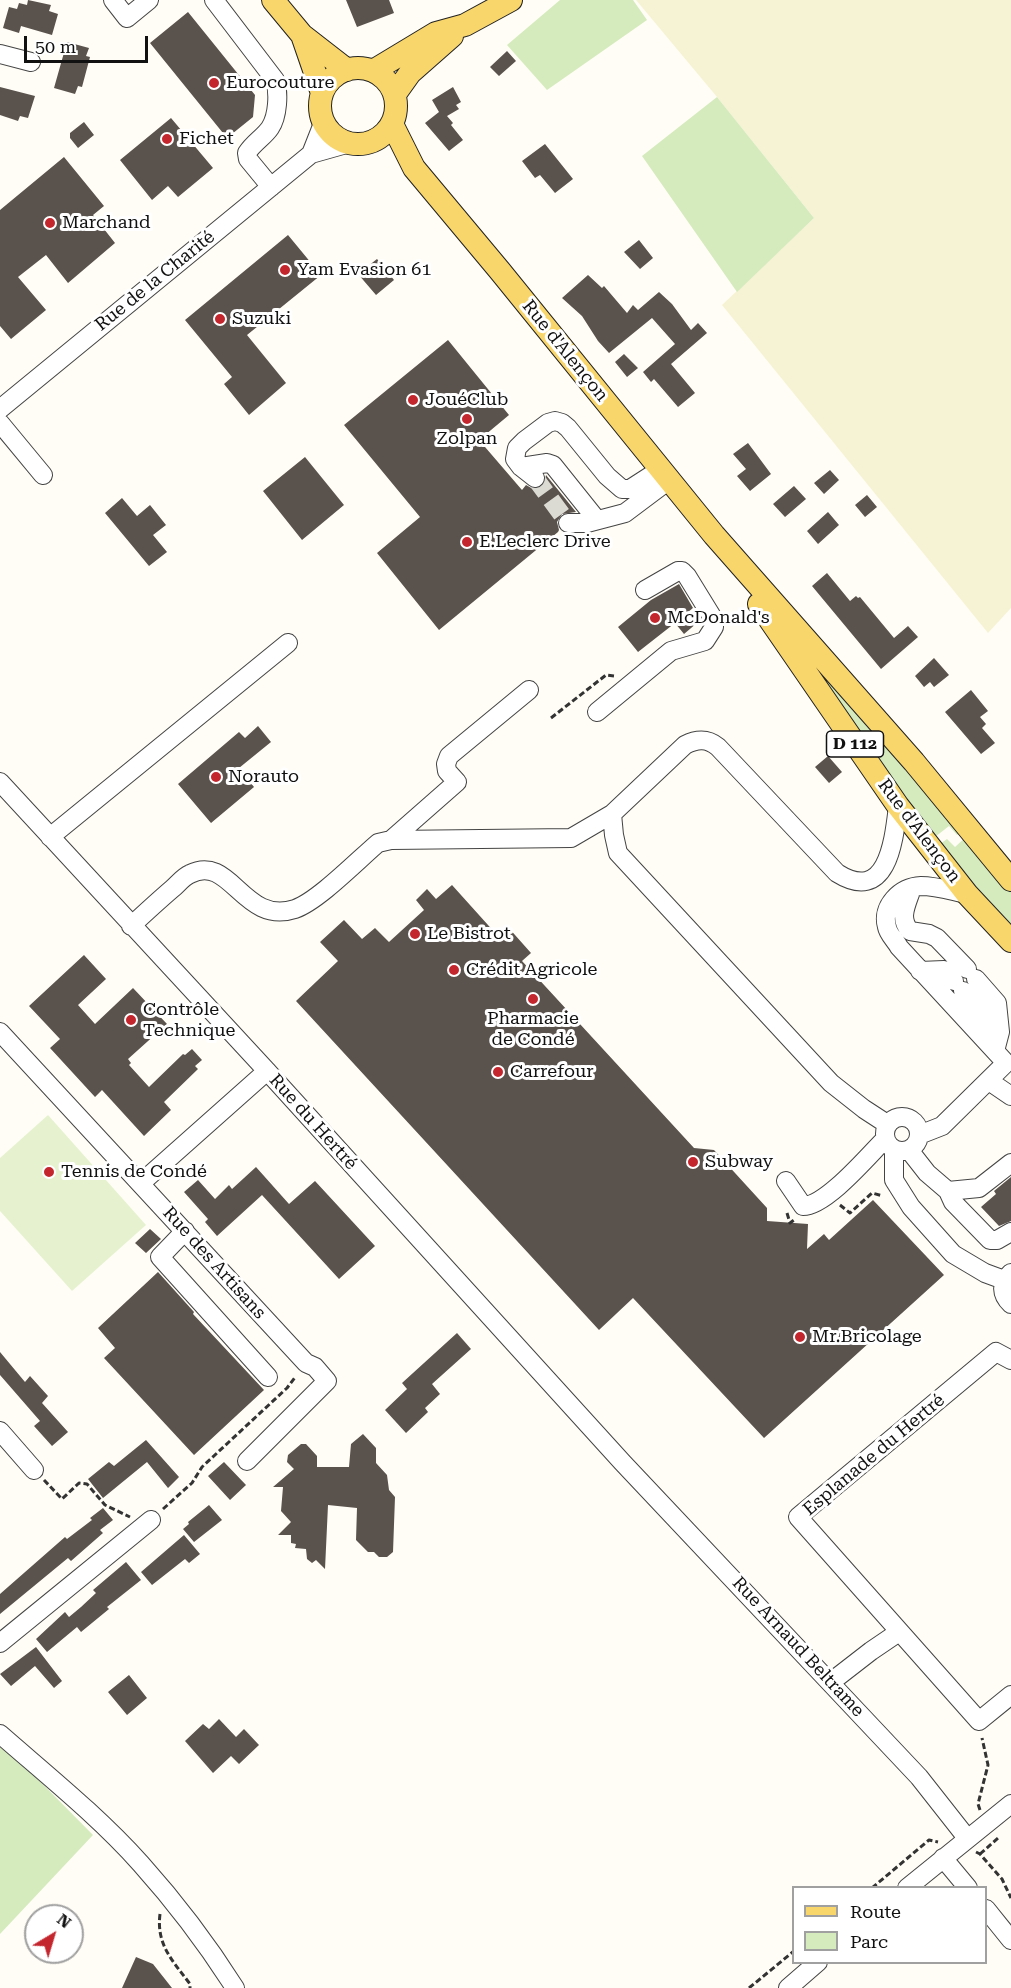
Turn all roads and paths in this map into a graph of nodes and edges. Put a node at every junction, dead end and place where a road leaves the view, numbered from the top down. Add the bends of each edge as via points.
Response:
1 (113, 0) edge
2 (149, 0) edge
3 (214, 0) edge
4 (273, 0) edge
5 (511, 0) edge
6 (465, 25) junction
7 (302, 35) junction
8 (0, 54) edge
9 (32, 62) dead end
10 (347, 70) junction
11 (373, 71) junction
12 (322, 93) junction
13 (395, 94) junction
14 (324, 121) junction
15 (392, 124) junction
16 (358, 143) junction
17 (311, 154) junction
18 (414, 168) junction
19 (271, 187) junction
20 (0, 409) edge
21 (0, 423) edge
22 (665, 474) junction
23 (44, 475) dead end
24 (597, 520) junction
25 (568, 523) dead end
26 (714, 536) junction
27 (645, 590) dead end
28 (288, 643) dead end
29 (618, 677) dead end
30 (529, 690) dead end
31 (597, 712) dead end
32 (551, 718) dead end
33 (0, 782) edge
34 (898, 806) junction
35 (612, 814) junction
36 (50, 837) junction
37 (391, 840) junction
38 (1011, 880) edge
39 (912, 888) junction
40 (967, 894) junction
41 (131, 926) junction
42 (1011, 942) edge
43 (920, 971) junction
44 (965, 980) junction
45 (0, 1032) edge
46 (1004, 1059) edge
47 (267, 1071) junction
48 (989, 1081) junction
49 (1011, 1096) edge
50 (919, 1135) junction
51 (894, 1141) junction
52 (1011, 1163) edge
53 (786, 1180) dead end
54 (141, 1183) junction
55 (948, 1191) junction
56 (185, 1231) junction
57 (1011, 1232) edge
58 (1008, 1277) edge
59 (1011, 1304) edge
60 (1011, 1360) edge
61 (306, 1363) junction
62 (268, 1377) dead end
63 (0, 1431) edge
64 (247, 1461) dead end
65 (623, 1463) joint
66 (34, 1470) joint
67 (148, 1522) junction
68 (899, 1632) junction
69 (0, 1643) edge
70 (831, 1682) junction
71 (1011, 1695) edge
72 (979, 1721) junction
73 (0, 1734) edge
74 (1011, 1804) edge
75 (987, 1823) junction
76 (999, 1838) dead end
77 (956, 1847) junction
78 (873, 1886) edge
79 (909, 1886) edge
80 (968, 1886) edge
81 (168, 1896) junction
82 (1011, 1898) edge
83 (987, 1910) edge
84 (1011, 1940) edge
85 (792, 1953) edge
86 (817, 1964) edge
87 (817, 1964) edge
88 (190, 1988) edge
89 (235, 1988) edge
90 (749, 1988) edge
91 (788, 1988) edge
92 (803, 1988) edge

1 - 2 street via 128,18
3 - 19 street via 277,88 273,121 247,153
4 - 7 main road
5 - 6 main road
6 - 11 main road via 436,33
6 - 13 main road via 411,73
7 - 10 main road
7 - 12 main road
8 - 9 street
10 - 11 main road
10 - 12 main road via 336,75
11 - 13 main road via 390,84
12 - 14 main road
13 - 15 main road via 396,115
14 - 16 main road via 342,141
14 - 17 street, Rue de la Charité
15 - 16 main road via 385,134
15 - 18 main road, Rue d'Alençon / D 112
16 - 17 street, Rue de la Charité
16 - 18 main road, Rue d'Alençon / D 112
17 - 19 street, Rue de la Charité
18 - 22 main road, Rue d'Alençon / D 112
19 - 20 street, Rue de la Charité
21 - 23 street
22 - 24 street via 625,513
22 - 24 street via 622,489 562,423 555,421 538,429 517,448 515,459 528,473 547,463 553,465
22 - 26 main road, Rue d'Alençon / D 112
24 - 25 street
26 - 34 main road, Rue d'Alençon / D 112
26 - 38 main road, Rue d'Alençon / D 112 via 914,762
27 - 31 street via 682,571 711,615 714,627 705,641 671,651
28 - 36 street
29 - 32 path via 606,675
30 - 37 street via 449,756 447,771 458,782
33 - 36 street, Rue du Hertré
34 - 35 street via 892,851 882,871 872,879 856,881 837,873 718,747 707,741 686,745
34 - 40 main road, Rue d'Alençon / D 112
35 - 37 street via 571,838
35 - 51 street via 618,853 831,1083 864,1109
36 - 41 street, Rue du Hertré
37 - 41 street via 378,843 309,903 294,909 265,910 249,901 221,874 203,869 188,874
39 - 40 street via 934,887
39 - 43 street via 892,899 886,912 887,928
39 - 44 street via 904,925 910,931 937,938
40 - 42 main road, Rue d'Alençon / D 112
41 - 47 street, Rue du Hertré
43 - 44 street via 944,970
43 - 46 street
44 - 46 street via 1000,1032
45 - 54 street, Rue des Artisans
46 - 48 street
47 - 54 street
47 - 65 street, Rue du Hertré
48 - 49 street
48 - 50 street via 942,1126
50 - 51 street via 916,1144
50 - 51 street via 908,1118 897,1117
51 - 53 street via 811,1206 804,1206
51 - 55 street
51 - 58 street via 894,1180 911,1207 952,1254 986,1274
52 - 55 street via 979,1188
54 - 56 street, Rue des Artisans
55 - 57 street via 953,1202 990,1240
56 - 61 street, Rue des Artisans
56 - 62 street via 160,1257
58 - 59 street via 1003,1293
60 - 68 street, Esplanade du Hertré via 996,1352 798,1516
61 - 64 street, Rue des Artisans via 327,1381
61 - 67 path via 287,1388
63 - 66 street
65 - 70 street, Rue Arnaud Beltrame
66 - 67 path via 62,1499 79,1483 87,1484 105,1505
67 - 69 street
68 - 70 street
68 - 72 street, Esplanade du Hertré
70 - 77 street, Rue Arnaud Beltrame via 919,1777
71 - 72 street
72 - 75 path via 988,1765 978,1804
73 - 81 street via 136,1858
74 - 75 street
75 - 76 path
75 - 77 street
77 - 78 path via 929,1840
77 - 79 street
77 - 80 street, Rue Arnaud Beltrame
77 - 82 path via 980,1854 1002,1879
81 - 88 path via 159,1918 162,1944
81 - 89 street
83 - 84 street
85 - 90 path
86 - 91 street
87 - 92 street

